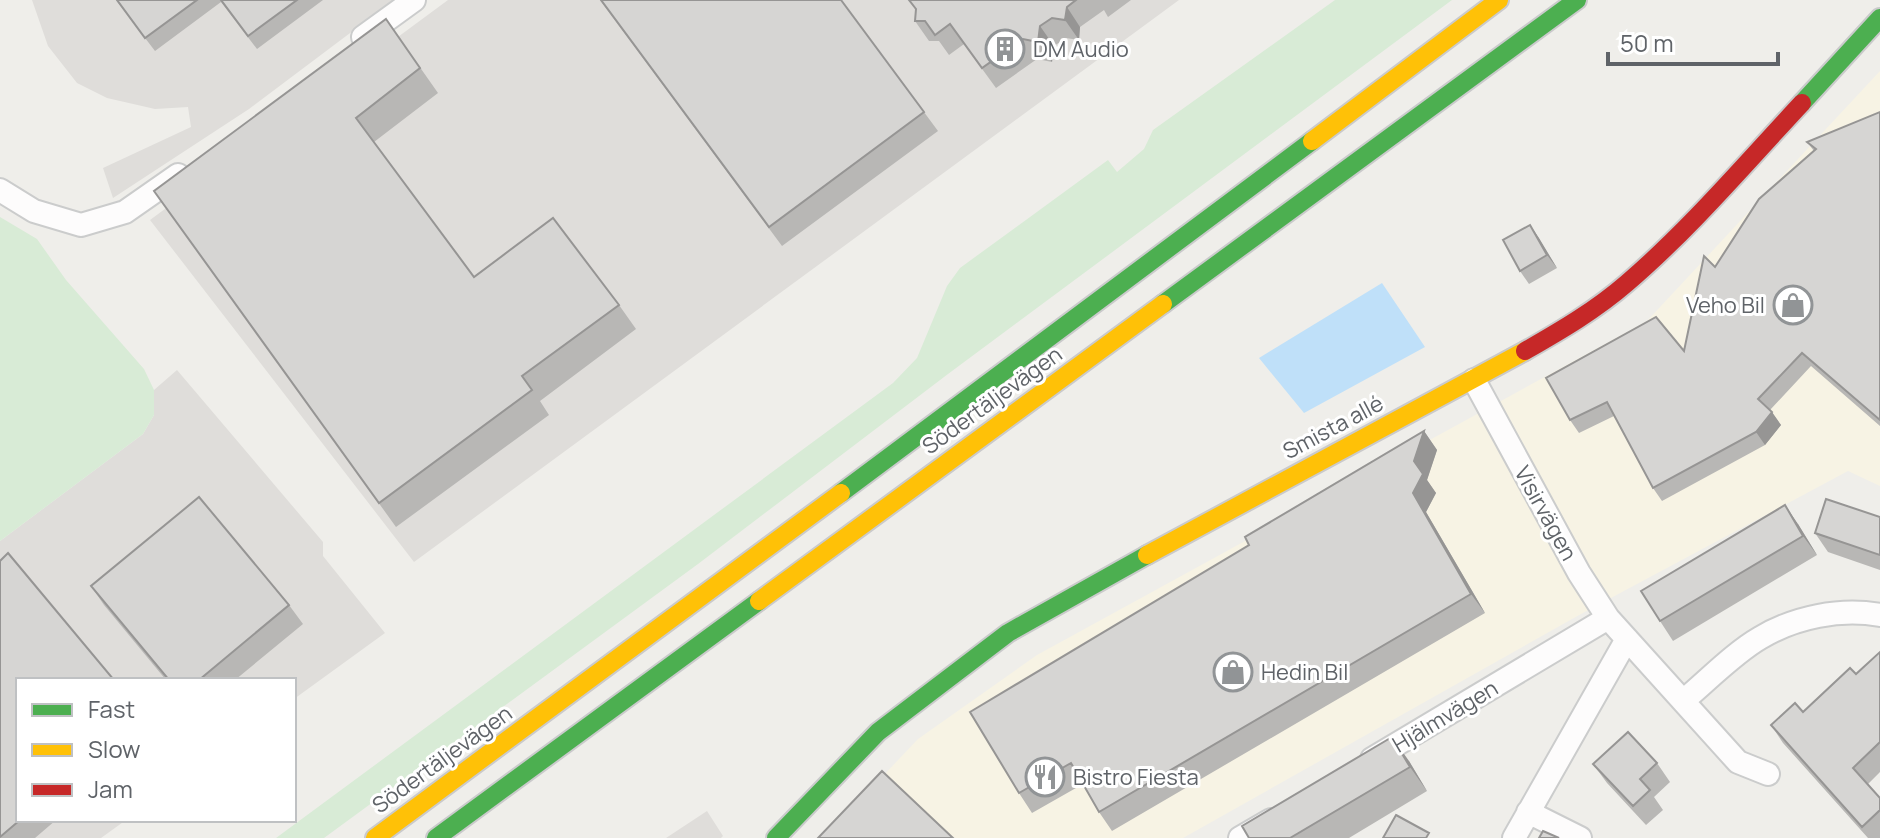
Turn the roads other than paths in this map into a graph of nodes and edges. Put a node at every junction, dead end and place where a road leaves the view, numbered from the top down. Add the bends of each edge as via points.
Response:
1 (414, 0) edge
2 (1499, 0) edge
3 (1577, 0) edge
4 (1880, 18) edge
5 (350, 47) edge
6 (200, 158) edge
7 (0, 190) edge
8 (1474, 380) junction
9 (1880, 615) edge
10 (1608, 618) junction
11 (1627, 639) junction
12 (1683, 701) junction
13 (1349, 773) edge
14 (1768, 774) dead end
15 (1295, 805) edge
16 (1528, 812) junction
17 (375, 838) edge
18 (436, 838) edge
19 (776, 838) edge
20 (1240, 838) edge
21 (1514, 838) edge
22 (1580, 838) edge

1 - 5 street
2 - 17 main road, Södertäljevägen
3 - 18 main road, Södertäljevägen
4 - 8 main road, Smista allé via 1700,213 1626,284 1565,328
6 - 7 street via 125,212 81,225 34,211
8 - 10 street, Visirvägen
8 - 19 main road, Smista allé via 1008,633 878,732
9 - 12 street via 1824,615 1792,623 1759,639
10 - 11 street, Visirvägen
10 - 13 street, Hjälmvägen
11 - 12 street, Visirvägen
11 - 16 street
12 - 14 street, Visirvägen via 1738,762
15 - 20 street
16 - 21 street
16 - 22 street

